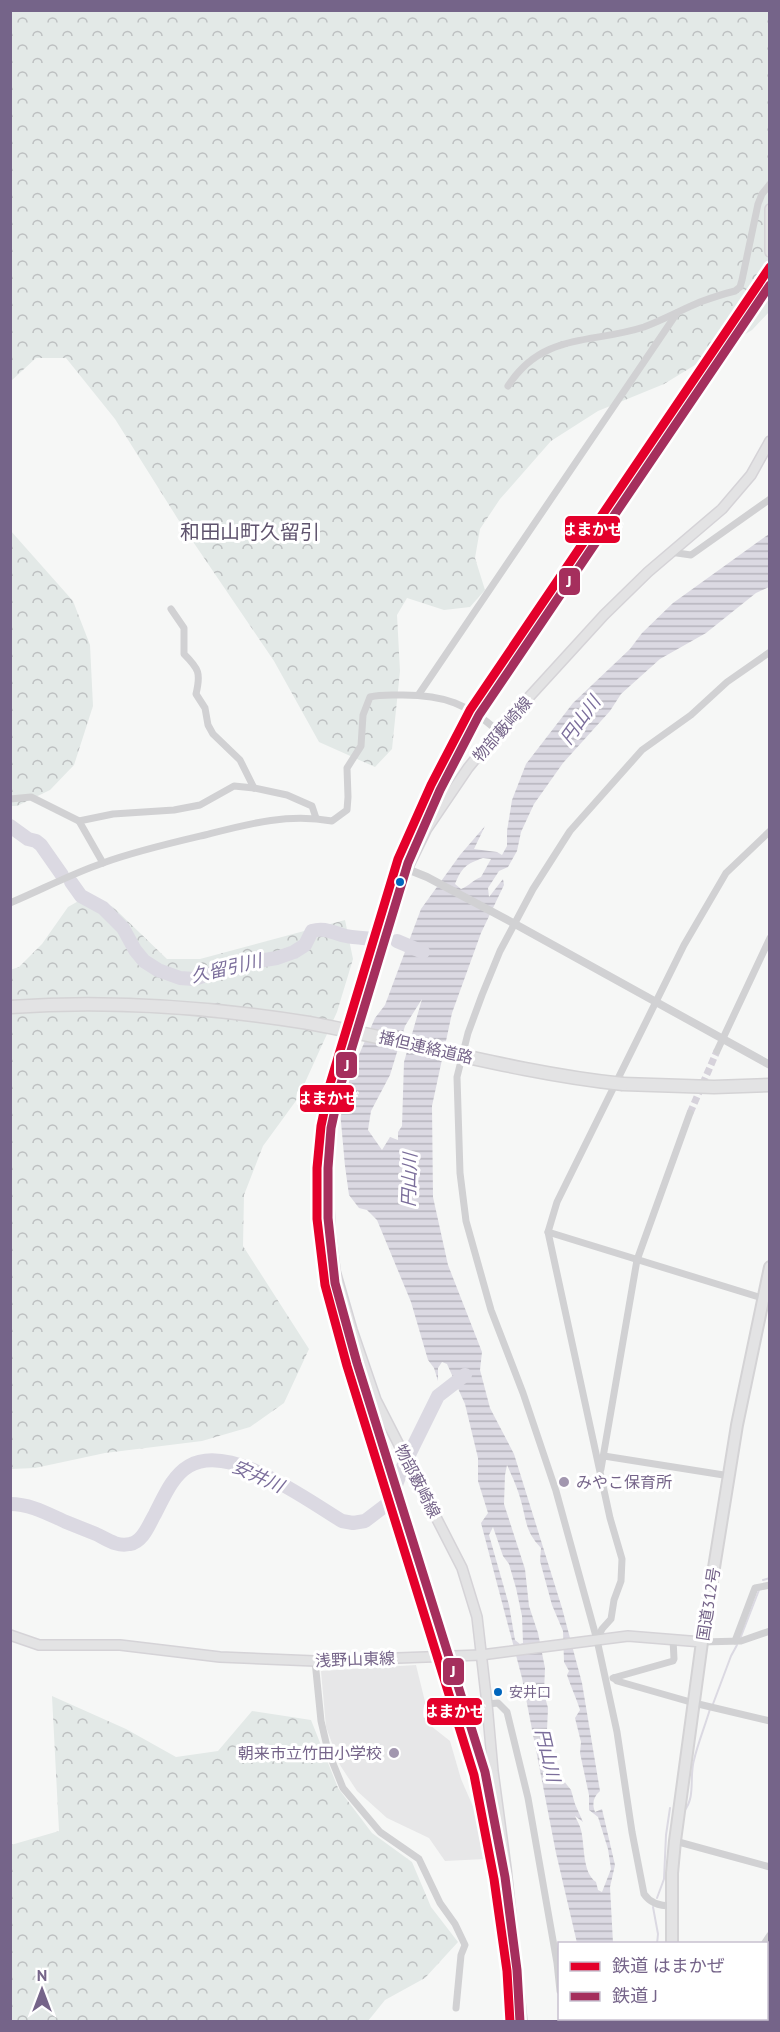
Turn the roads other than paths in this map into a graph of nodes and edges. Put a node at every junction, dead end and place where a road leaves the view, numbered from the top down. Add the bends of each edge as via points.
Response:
1 (770, 184) edge
2 (770, 209) edge
3 (770, 252) edge
4 (677, 313) junction
5 (508, 386) dead end
6 (770, 441) edge
7 (770, 499) edge
8 (670, 552) junction
9 (171, 609) dead end
10 (770, 652) edge
11 (419, 694) junction
12 (498, 732) junction
13 (254, 788) junction
14 (10, 799) edge
15 (316, 818) junction
16 (79, 821) junction
17 (770, 831) edge
18 (103, 863) junction
19 (407, 869) junction
20 (10, 903) edge
21 (512, 922) junction
22 (770, 938) edge
23 (655, 1001) junction
24 (10, 1007) edge
25 (723, 1039) junction
26 (717, 1051) tunnel mouth
27 (770, 1065) edge
28 (768, 1084) edge
29 (690, 1113) tunnel mouth
30 (548, 1232) junction
31 (637, 1260) junction
32 (770, 1267) edge
33 (762, 1298) junction
34 (604, 1456) junction
35 (601, 1472) junction
36 (730, 1476) junction
37 (770, 1585) edge
38 (770, 1631) edge
39 (10, 1635) edge
40 (673, 1639) junction
41 (594, 1641) junction
42 (735, 1641) junction
43 (702, 1642) junction
44 (482, 1655) junction
45 (315, 1661) junction
46 (614, 1678) junction
47 (605, 1680) junction
48 (694, 1703) junction
49 (487, 1704) junction
50 (488, 1720) junction
51 (770, 1720) edge
52 (433, 1722) dead end
53 (675, 1841) junction
54 (770, 1867) edge
55 (671, 1906) junction
56 (672, 1942) edge
57 (558, 1972) edge
58 (456, 2008) dead end
59 (522, 2022) edge

1 - 4 street via 758,204 740,286
2 - 3 main road
4 - 5 street via 644,327 554,347 518,371
4 - 11 street
6 - 8 main road, 物部藪崎線 via 751,475 722,509
7 - 8 street via 691,555
8 - 12 main road, 物部藪崎線 via 604,615
9 - 13 street via 184,628 184,654 200,677 196,694 205,708 208,725 240,760
10 - 21 street via 642,750 570,831
11 - 12 street via 461,705
11 - 15 street via 370,697 363,715 361,747 347,768 346,810 332,821
12 - 19 main road, 物部藪崎線 via 444,802
13 - 15 street via 287,795 312,806
13 - 16 street via 234,786 200,805 174,810 113,814
14 - 16 street via 31,797
15 - 18 street via 284,817 245,825
16 - 18 street
17 - 23 street via 726,873
18 - 20 street
19 - 21 street
19 - 44 main road, 物部藪崎線 via 339,1088 330,1136 332,1251 343,1302 376,1400 462,1568 477,1617
21 - 23 street
21 - 41 street via 468,1034 458,1077 459,1173 473,1250 556,1491
22 - 25 street
23 - 25 street
23 - 30 street via 557,1202
24 - 28 highway, 播但連絡道路, bridge via 175,1006 309,1023 517,1067 623,1084
25 - 26 street
25 - 27 street
29 - 31 street
30 - 31 street
30 - 35 street
31 - 33 street
31 - 34 street
32 - 33 highway, 国道312号
33 - 36 highway, 国道312号 via 736,1425
34 - 35 street
34 - 36 street
35 - 41 street via 622,1559 611,1619
36 - 43 highway, 国道312号
37 - 42 street via 755,1588
38 - 42 street
39 - 45 main road, 浅野山東線 via 39,1646 120,1645 220,1657
40 - 41 main road, 浅野山東線 via 628,1636
40 - 43 main road, 浅野山東線
40 - 46 street via 673,1661
41 - 44 main road, 浅野山東線
41 - 47 street
42 - 43 street
43 - 48 highway, 国道312号
44 - 45 main road, 浅野山東線
44 - 49 main road, 物部藪崎線
45 - 58 street via 321,1721 343,1788 380,1832 419,1859 465,1945
46 - 47 street
46 - 48 street
47 - 55 street via 644,1894 650,1901
48 - 51 street
48 - 53 highway, 国道312号
49 - 50 main road, 物部藪崎線
49 - 57 street via 498,1703 507,1712 528,1798
50 - 52 street
50 - 59 main road, 物部藪崎線
53 - 54 street
53 - 55 highway, 国道312号
55 - 56 highway, 国道312号

